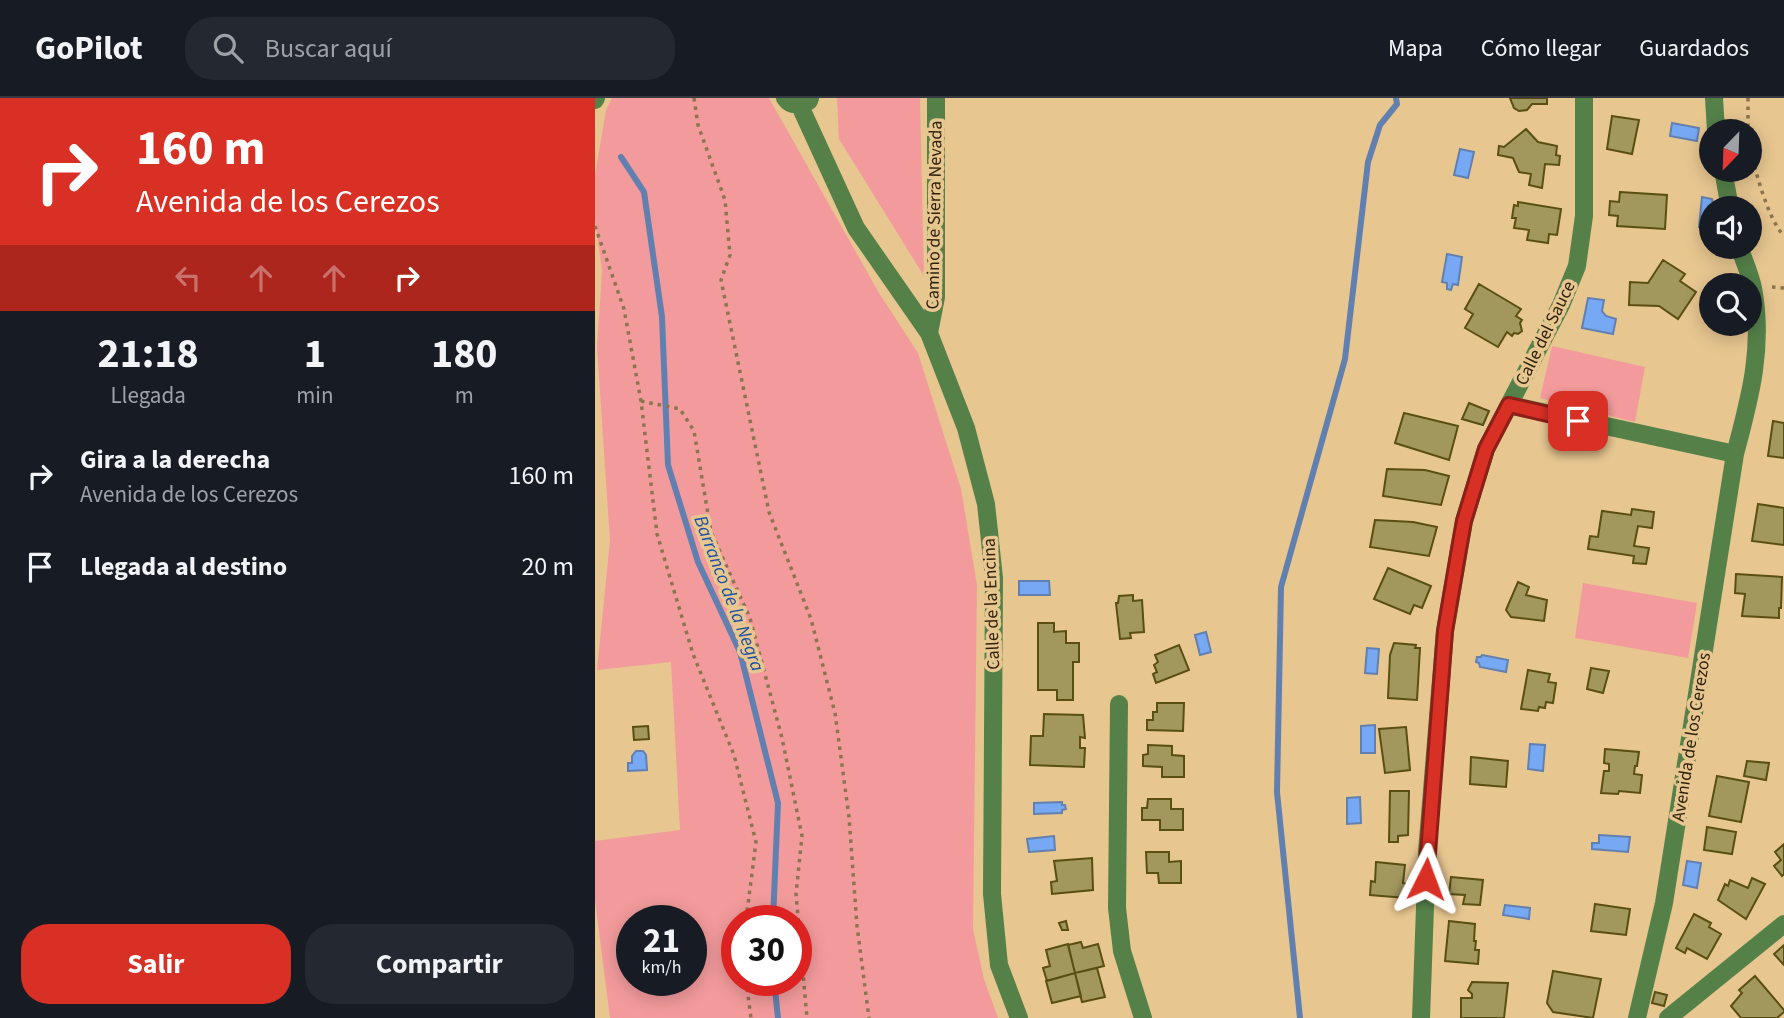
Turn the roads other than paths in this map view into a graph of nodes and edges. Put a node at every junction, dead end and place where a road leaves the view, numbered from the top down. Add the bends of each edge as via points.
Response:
1 (936, 98) edge
2 (1584, 98) edge
3 (1714, 98) edge
4 (798, 101) edge
5 (1715, 119) edge
6 (1743, 259) edge
7 (929, 332) junction
8 (1509, 405) junction
9 (1735, 454) junction
10 (1119, 704) dead end
11 (1784, 923) edge
12 (1019, 1018) edge
13 (1143, 1018) edge
14 (1421, 1018) edge
15 (1637, 1018) edge
16 (1668, 1018) edge

1 - 7 street, Camino de Sierra Nevada via 936,297
2 - 8 street, Calle del Sauce via 1584,216 1577,266
3 - 5 street
4 - 7 street, Calle de la Encina via 856,228
6 - 9 street, Avenida de los Cerezos via 1753,286 1758,330 1753,387
7 - 12 street, Calle de la Encina via 966,428 986,505 994,578 992,894 999,965
8 - 9 street
8 - 14 street, Calle del Sauce via 1486,449 1464,521 1445,631 1427,852
9 - 15 street, Avenida de los Cerezos via 1664,903
10 - 13 street via 1117,908 1122,951
11 - 16 street

